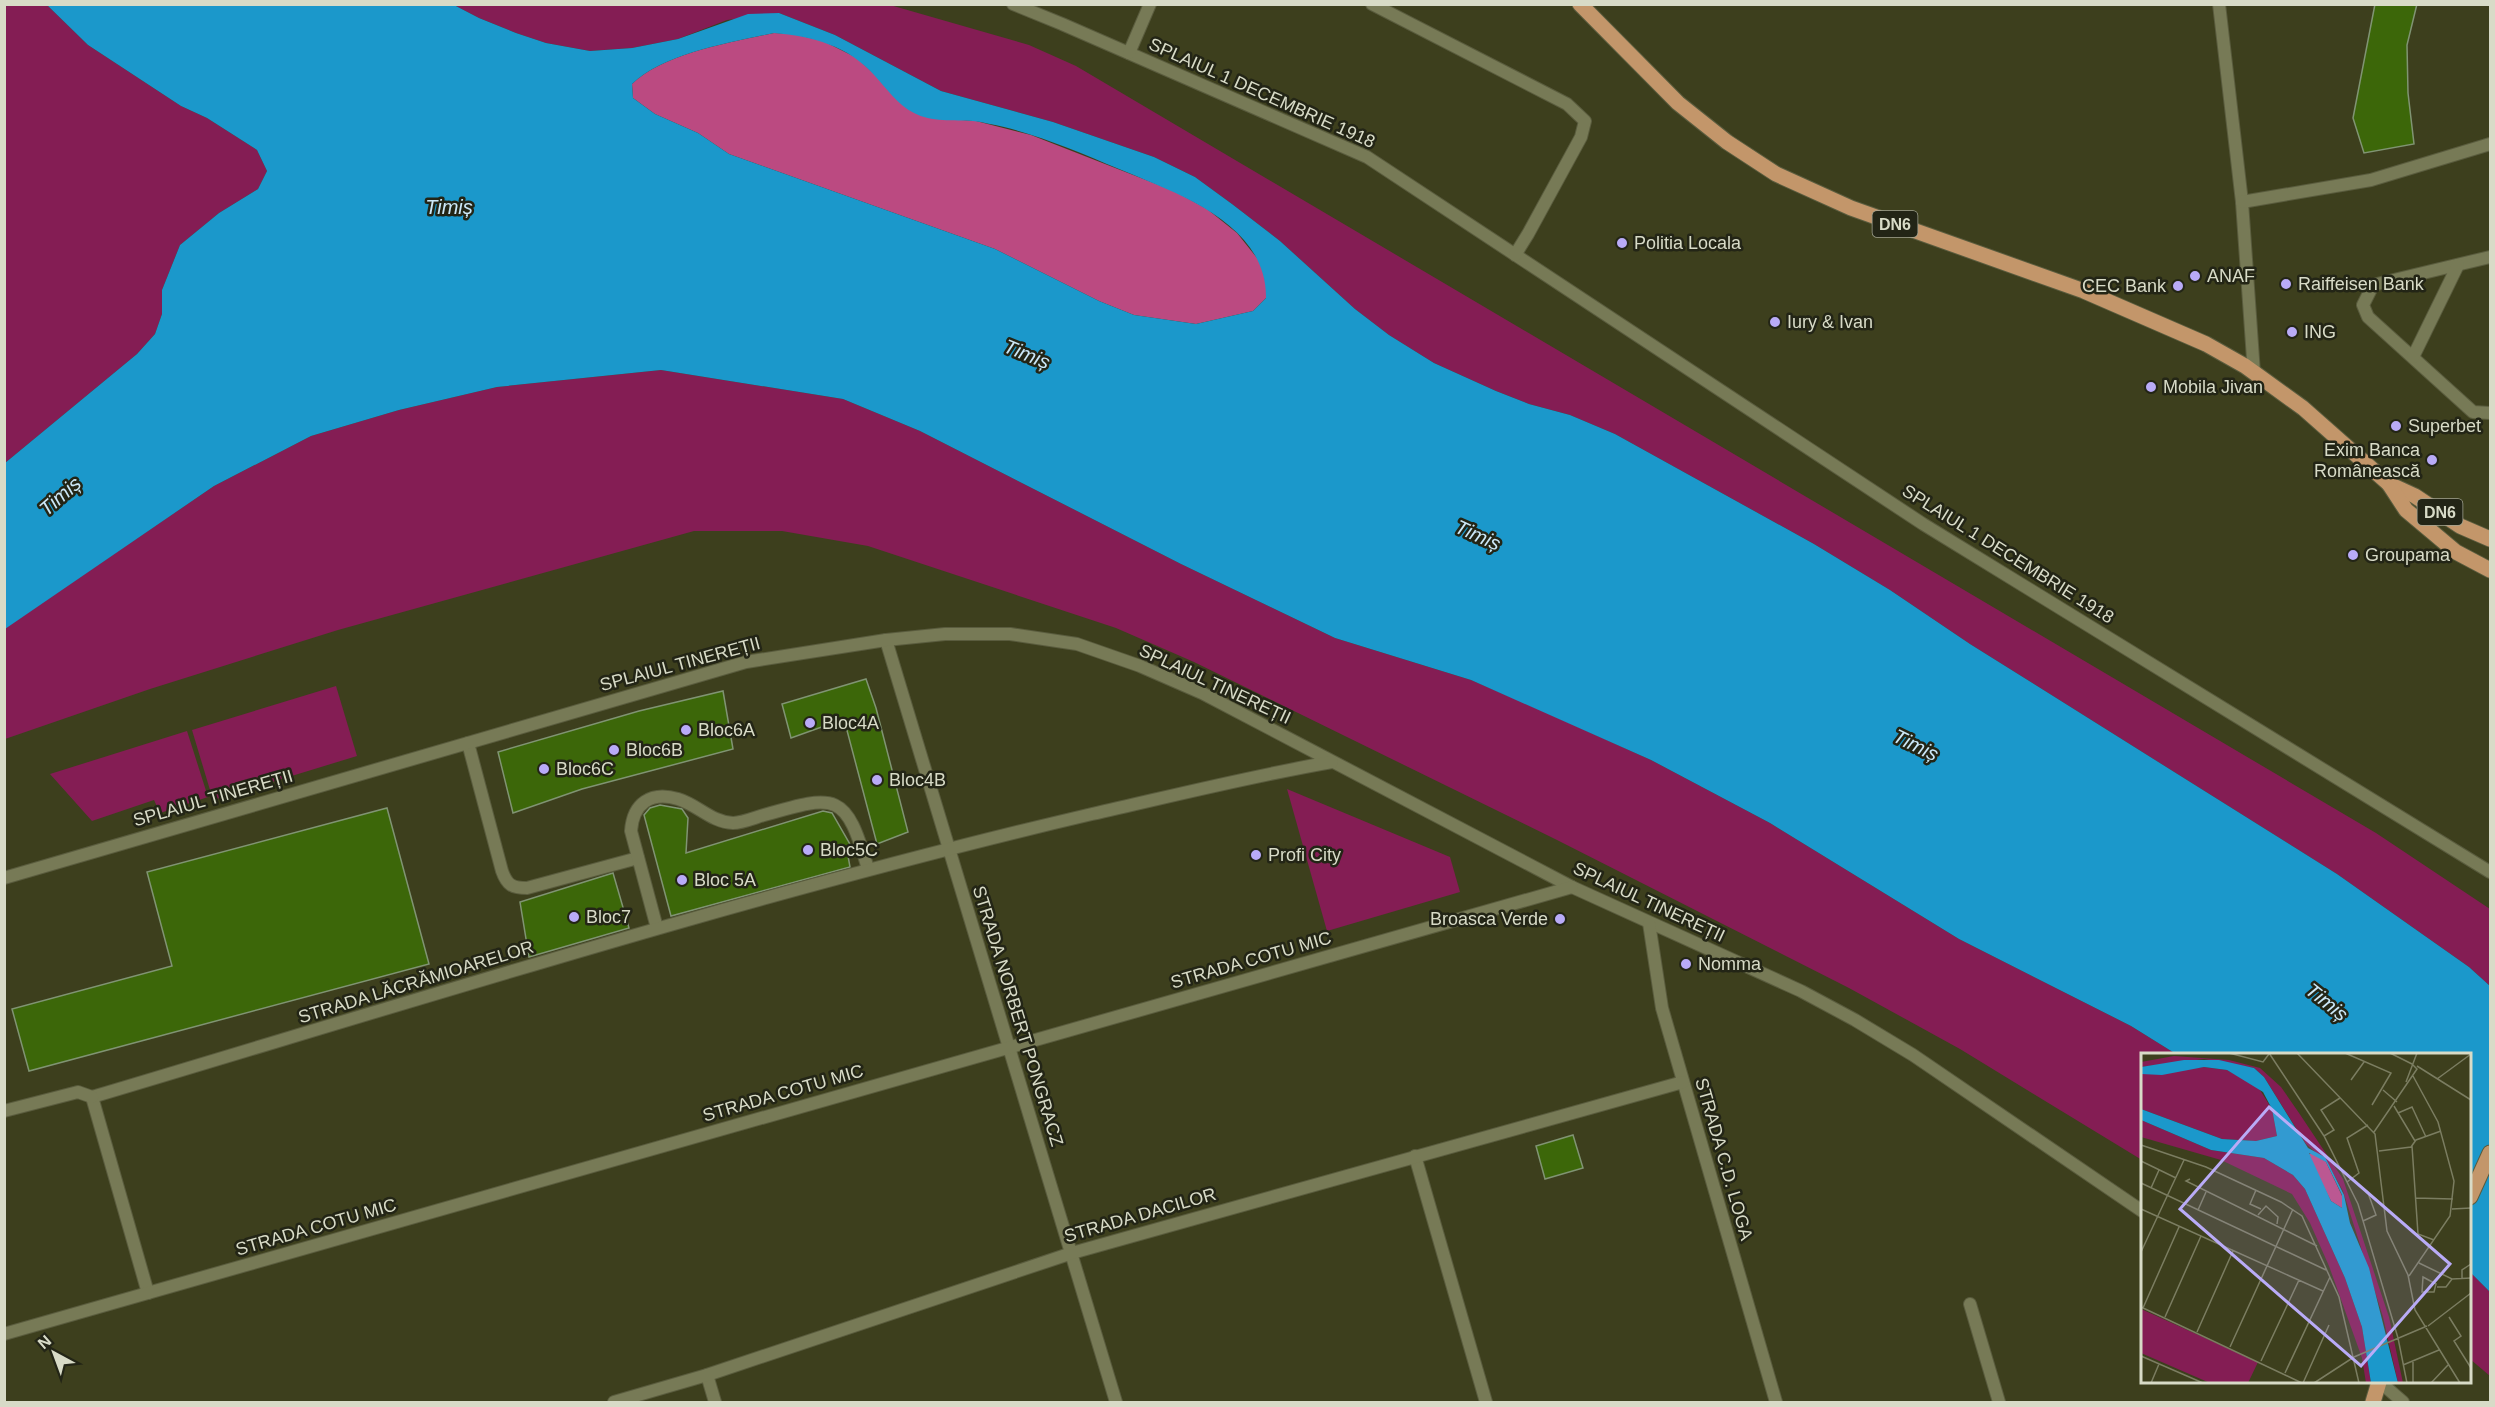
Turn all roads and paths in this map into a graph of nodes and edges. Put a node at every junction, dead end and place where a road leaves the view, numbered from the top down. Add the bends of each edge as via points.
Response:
1 (1013, 4) edge
2 (1150, 4) edge
3 (1372, 4) edge
4 (1580, 4) edge
5 (2219, 4) edge
6 (1129, 53) junction
7 (2490, 147) edge
8 (2242, 202) junction
9 (1515, 255) junction
10 (2490, 257) edge
11 (2458, 265) junction
12 (2413, 357) junction
13 (2254, 372) junction
14 (2490, 413) edge
15 (2390, 484) junction
16 (2490, 539) edge
17 (2486, 568) edge
18 (886, 640) junction
19 (468, 743) junction
20 (1332, 762) junction
21 (948, 848) junction
22 (638, 858) junction
23 (868, 869) junction
24 (2490, 872) edge
25 (4, 878) edge
26 (1572, 887) junction
27 (1650, 922) junction
28 (657, 928) junction
29 (1008, 1048) junction
30 (1683, 1082) junction
31 (92, 1096) junction
32 (4, 1111) edge
33 (2490, 1153) edge
34 (1415, 1156) junction
35 (2471, 1193) edge
36 (2141, 1210) edge
37 (1071, 1253) junction
38 (148, 1293) junction
39 (1970, 1304) dead end
40 (4, 1334) edge
41 (707, 1376) junction
42 (2380, 1383) edge
43 (2381, 1383) edge
44 (614, 1402) edge
45 (715, 1402) edge
46 (1116, 1402) edge
47 (1486, 1402) edge
48 (1776, 1402) edge
49 (1999, 1402) edge
50 (2373, 1402) edge
51 (2403, 1402) edge

1 - 6 street, SPLAIUL 1 DECEMBRIE 1918
2 - 6 street
3 - 9 street via 1568,104 1585,121 1581,137
4 - 13 main road, DN6 via 1678,104 1776,174 1851,208 2084,291 2206,344
5 - 8 street
6 - 9 street, SPLAIUL 1 DECEMBRIE 1918 via 1367,158
7 - 8 street via 2371,180
8 - 13 street
9 - 24 street, SPLAIUL 1 DECEMBRIE 1918 via 1923,524
10 - 11 street
11 - 12 street
11 - 12 street via 2373,285 2362,305 2368,317
12 - 14 street via 2473,412
13 - 15 main road, DN6 via 2303,408
15 - 16 main road, DN6 via 2460,526
15 - 17 main road via 2406,510 2456,552
18 - 19 street, SPLAIUL TINEREȚII via 746,662
18 - 20 street, SPLAIUL TINEREȚII via 945,634 1010,634 1077,644 1202,693
18 - 21 street, STRADA NORBERT PONGRACZ
19 - 22 street via 505,882 514,888 527,888
19 - 25 street, SPLAIUL TINEREȚII
20 - 21 street, STRADA LĂCRĂMIOARELOR via 1262,774
20 - 26 street, SPLAIUL TINEREȚII
21 - 23 street, STRADA LĂCRĂMIOARELOR
21 - 29 street, STRADA NORBERT PONGRACZ
22 - 23 street via 631,831 632,817 642,802 660,797 679,800 718,821 735,823 809,802 829,802 845,811 859,837
22 - 28 street
23 - 28 street, STRADA LĂCRĂMIOARELOR
26 - 27 street, SPLAIUL TINEREȚII
26 - 29 street, STRADA COTU MIC
27 - 30 street, STRADA C.D. LOGA via 1662,1008
27 - 36 street, SPLAIUL TINEREȚII via 1855,1020
28 - 31 street, STRADA LĂCRĂMIOARELOR
29 - 37 street, STRADA NORBERT PONGRACZ
29 - 38 street, STRADA COTU MIC
30 - 34 street, STRADA DACILOR
30 - 48 street, STRADA C.D. LOGA
31 - 32 street, STRADA LĂCRĂMIOARELOR via 78,1092
31 - 38 street
33 - 35 main road
34 - 37 street, STRADA DACILOR
34 - 47 street
37 - 41 street, STRADA DACILOR
37 - 46 street, STRADA NORBERT PONGRACZ
38 - 40 street, STRADA COTU MIC
39 - 49 street
41 - 44 street, STRADA DACILOR
41 - 45 street
42 - 50 main road
43 - 51 street

